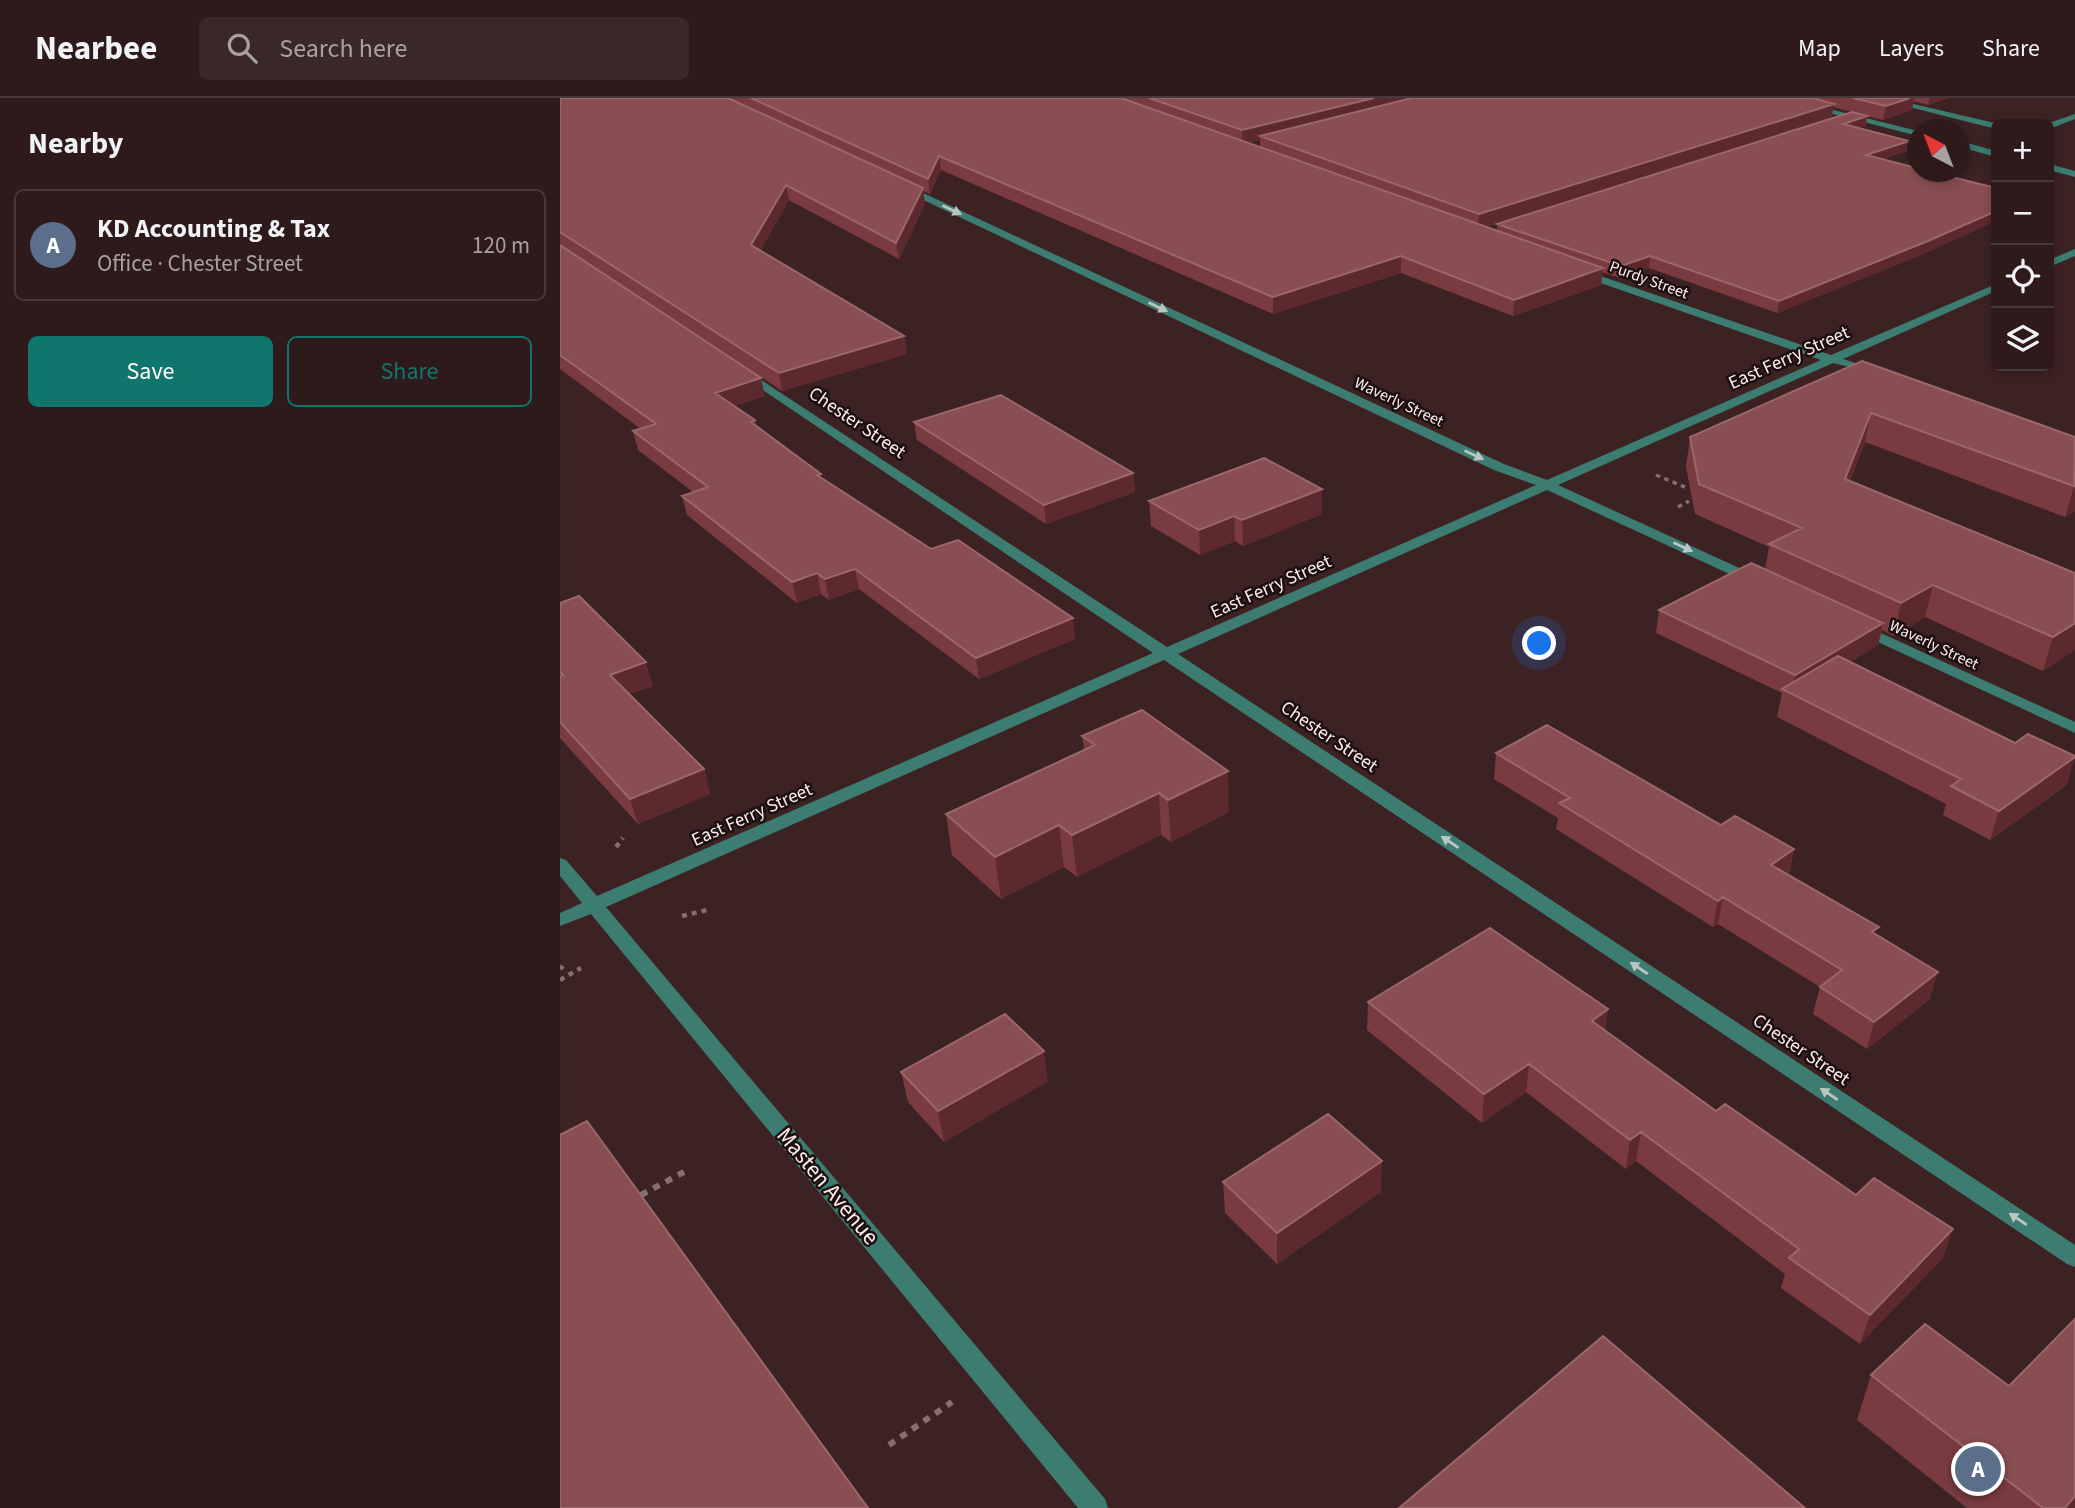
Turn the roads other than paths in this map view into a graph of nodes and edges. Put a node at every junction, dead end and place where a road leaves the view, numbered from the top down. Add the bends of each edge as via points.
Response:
1 (1775, 98) edge
2 (1878, 98) edge
3 (2075, 116) edge
4 (1849, 117) junction
5 (2054, 124) edge
6 (1823, 125) edge
7 (1991, 125) edge
8 (1907, 132) edge
9 (1970, 147) edge
10 (1991, 153) edge
11 (2054, 168) edge
12 (2075, 174) edge
13 (885, 179) edge
14 (2075, 253) edge
15 (2054, 262) edge
16 (2054, 262) edge
17 (2075, 265) edge
18 (1568, 267) edge
19 (1991, 289) edge
20 (1832, 360) junction
21 (731, 365) edge
22 (1886, 377) edge
23 (1548, 485) junction
24 (1762, 584) edge
25 (1850, 624) edge
26 (1166, 654) junction
27 (2075, 728) edge
28 (560, 864) edge
29 (595, 905) junction
30 (560, 920) edge
31 (2075, 1257) edge
32 (1095, 1508) edge

1 - 4 street
2 - 7 street
3 - 5 street
4 - 6 street
4 - 8 street
9 - 10 street
11 - 12 street
13 -> 23 street, Waverly Street via 1499,467
14 - 15 street
16 - 17 street
18 - 20 street, Purdy Street
19 - 20 street, East Ferry Street
20 - 22 street, Purdy Street
20 - 23 street, East Ferry Street
21 - 26 street, Chester Street
23 -> 24 street, Waverly Street
23 - 26 street, East Ferry Street
25 - 27 street, Waverly Street
26 - 29 street, East Ferry Street
31 -> 26 street, Chester Street
28 - 29 street, Masten Avenue
29 - 30 street, East Ferry Street
29 - 32 street, Masten Avenue

